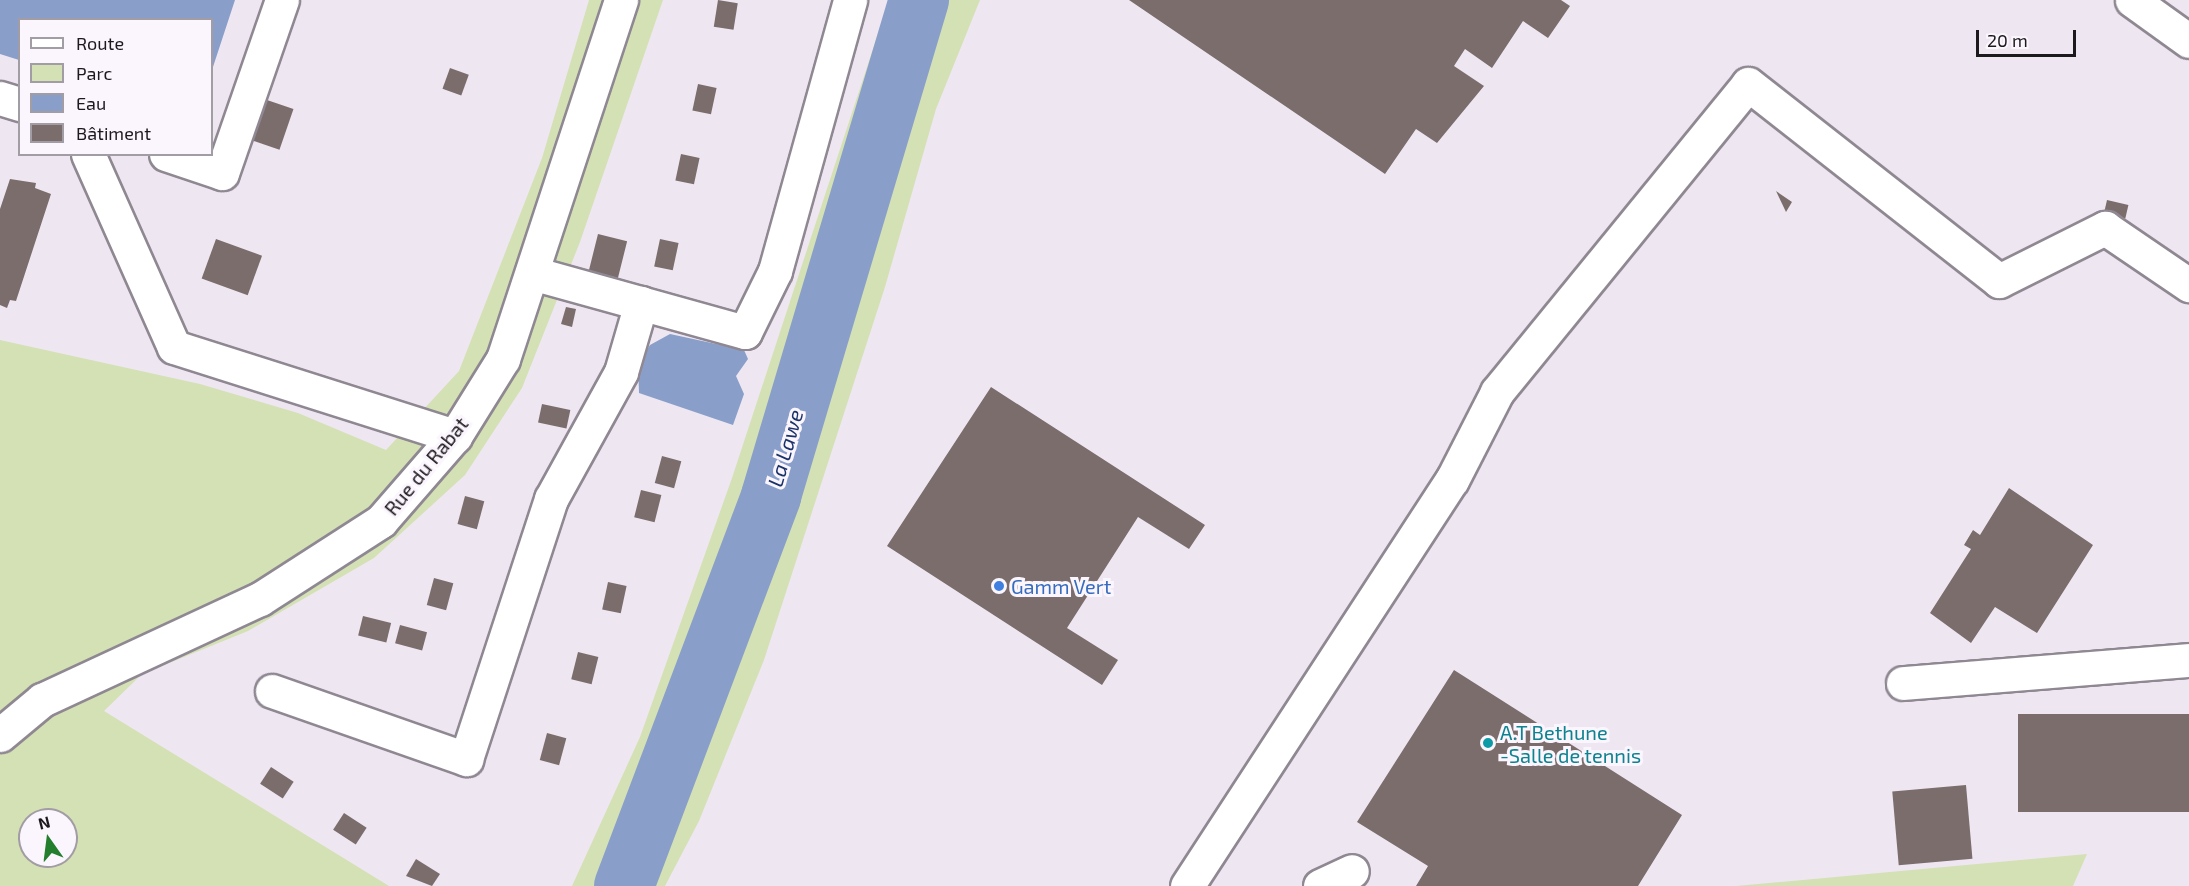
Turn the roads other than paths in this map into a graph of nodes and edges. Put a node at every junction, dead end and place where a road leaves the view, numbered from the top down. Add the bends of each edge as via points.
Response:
1 (282, 0) edge
2 (621, 0) edge
3 (850, 0) edge
4 (2132, 0) edge
5 (2189, 41) edge
6 (0, 98) edge
7 (18, 103) edge
8 (89, 156) edge
9 (172, 156) edge
10 (532, 273) junction
11 (2189, 285) edge
12 (641, 303) junction
13 (455, 436) junction
14 (2189, 660) edge
15 (1903, 682) dead end
16 (272, 691) dead end
17 (0, 735) edge
18 (1352, 871) dead end
19 (1187, 886) edge
20 (1320, 886) edge

1 - 9 street via 222,173
2 - 10 street, Rue du Rabat
3 - 12 street via 775,271 745,332
4 - 5 street
6 - 7 street
8 - 13 street via 174,347
10 - 12 street
10 - 13 street, Rue du Rabat via 503,359
11 - 19 street via 2105,228 1999,281 1748,84 1497,392 1452,480
12 - 16 street via 621,372 551,499 466,759
13 - 17 street, Rue du Rabat via 381,521 260,599 42,700
14 - 15 street
18 - 20 street

